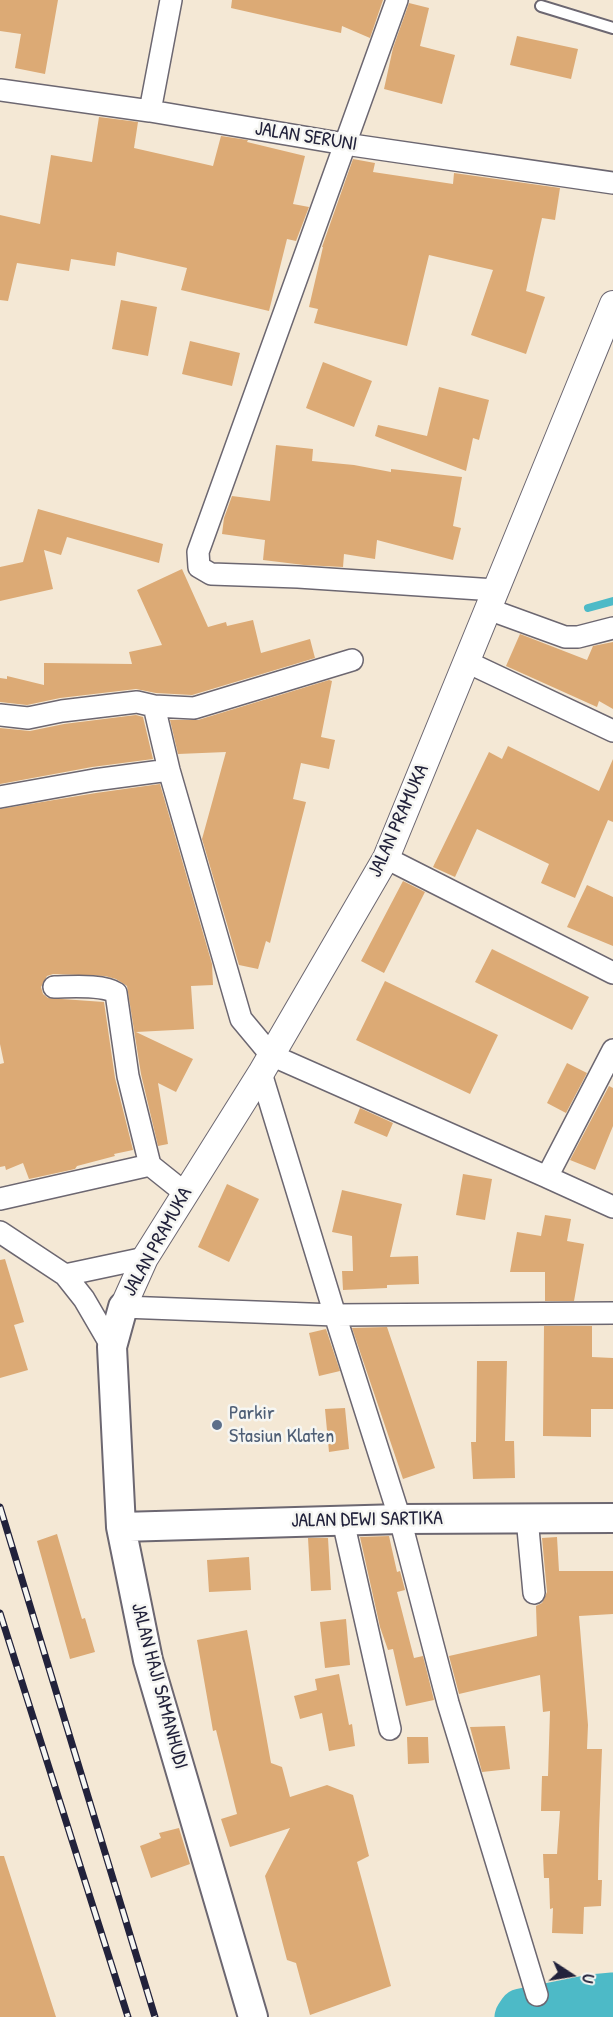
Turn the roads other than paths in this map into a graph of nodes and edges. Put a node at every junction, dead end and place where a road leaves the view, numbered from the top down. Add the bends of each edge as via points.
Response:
1 (171, 0) edge
2 (397, 0) edge
3 (541, 6) dead end
4 (613, 28) edge
5 (0, 90) edge
6 (150, 111) junction
7 (345, 144) junction
8 (613, 183) edge
9 (613, 304) edge
10 (491, 600) junction
11 (613, 628) edge
12 (352, 660) dead end
13 (467, 662) junction
14 (154, 705) junction
15 (0, 715) edge
16 (613, 731) edge
17 (169, 770) junction
18 (0, 797) edge
19 (386, 858) junction
20 (613, 973) edge
21 (54, 987) dead end
22 (613, 1050) edge
23 (266, 1064) junction
24 (150, 1165) junction
25 (547, 1177) junction
26 (185, 1192) junction
27 (0, 1199) edge
28 (613, 1207) edge
29 (0, 1232) edge
30 (145, 1258) junction
31 (65, 1275) junction
32 (123, 1307) junction
33 (613, 1314) edge
34 (335, 1315) junction
35 (112, 1347) junction
36 (527, 1518) junction
37 (613, 1518) edge
38 (400, 1519) junction
39 (343, 1521) junction
40 (121, 1527) junction
41 (534, 1593) dead end
42 (390, 1729) dead end
43 (537, 1995) dead end
44 (253, 2017) edge

1 - 6 street
2 - 7 street
3 - 4 lane
5 - 6 street, JALAN SERUNI
6 - 7 street, JALAN SERUNI
7 - 8 street, JALAN SERUNI
7 - 10 street via 198,552 199,567 211,574 298,577
9 - 10 street, JALAN PRAMUKA
10 - 11 street via 565,637
10 - 13 street, JALAN PRAMUKA
12 - 14 street via 194,708
13 - 16 street
13 - 19 street, JALAN PRAMUKA
14 - 15 street via 137,702 28,718
14 - 17 street
17 - 18 street
17 - 23 street via 241,1019
19 - 20 street
19 - 23 street, JALAN PRAMUKA
21 - 24 street via 102,988 116,993 128,1076
22 - 25 street
23 - 25 street
23 - 26 street, JALAN PRAMUKA
23 - 34 street
24 - 26 street
24 - 27 street
25 - 28 street
26 - 30 street, JALAN PRAMUKA
29 - 31 street, JALAN HAJI SAMANHUDI
30 - 31 street
30 - 32 street, JALAN PRAMUKA
31 - 35 street, JALAN HAJI SAMANHUDI
32 - 34 street
32 - 35 main road, JALAN HAJI SAMANHUDI
33 - 34 street
34 - 38 street
35 - 40 main road, JALAN HAJI SAMANHUDI
36 - 37 main road, JALAN DEWI SARTIKA
36 - 38 main road, JALAN DEWI SARTIKA
36 - 41 street
38 - 39 main road, JALAN DEWI SARTIKA
38 - 43 street via 448,1703
39 - 40 main road, JALAN DEWI SARTIKA
39 - 42 street
40 - 44 main road, JALAN HAJI SAMANHUDI via 148,1660

